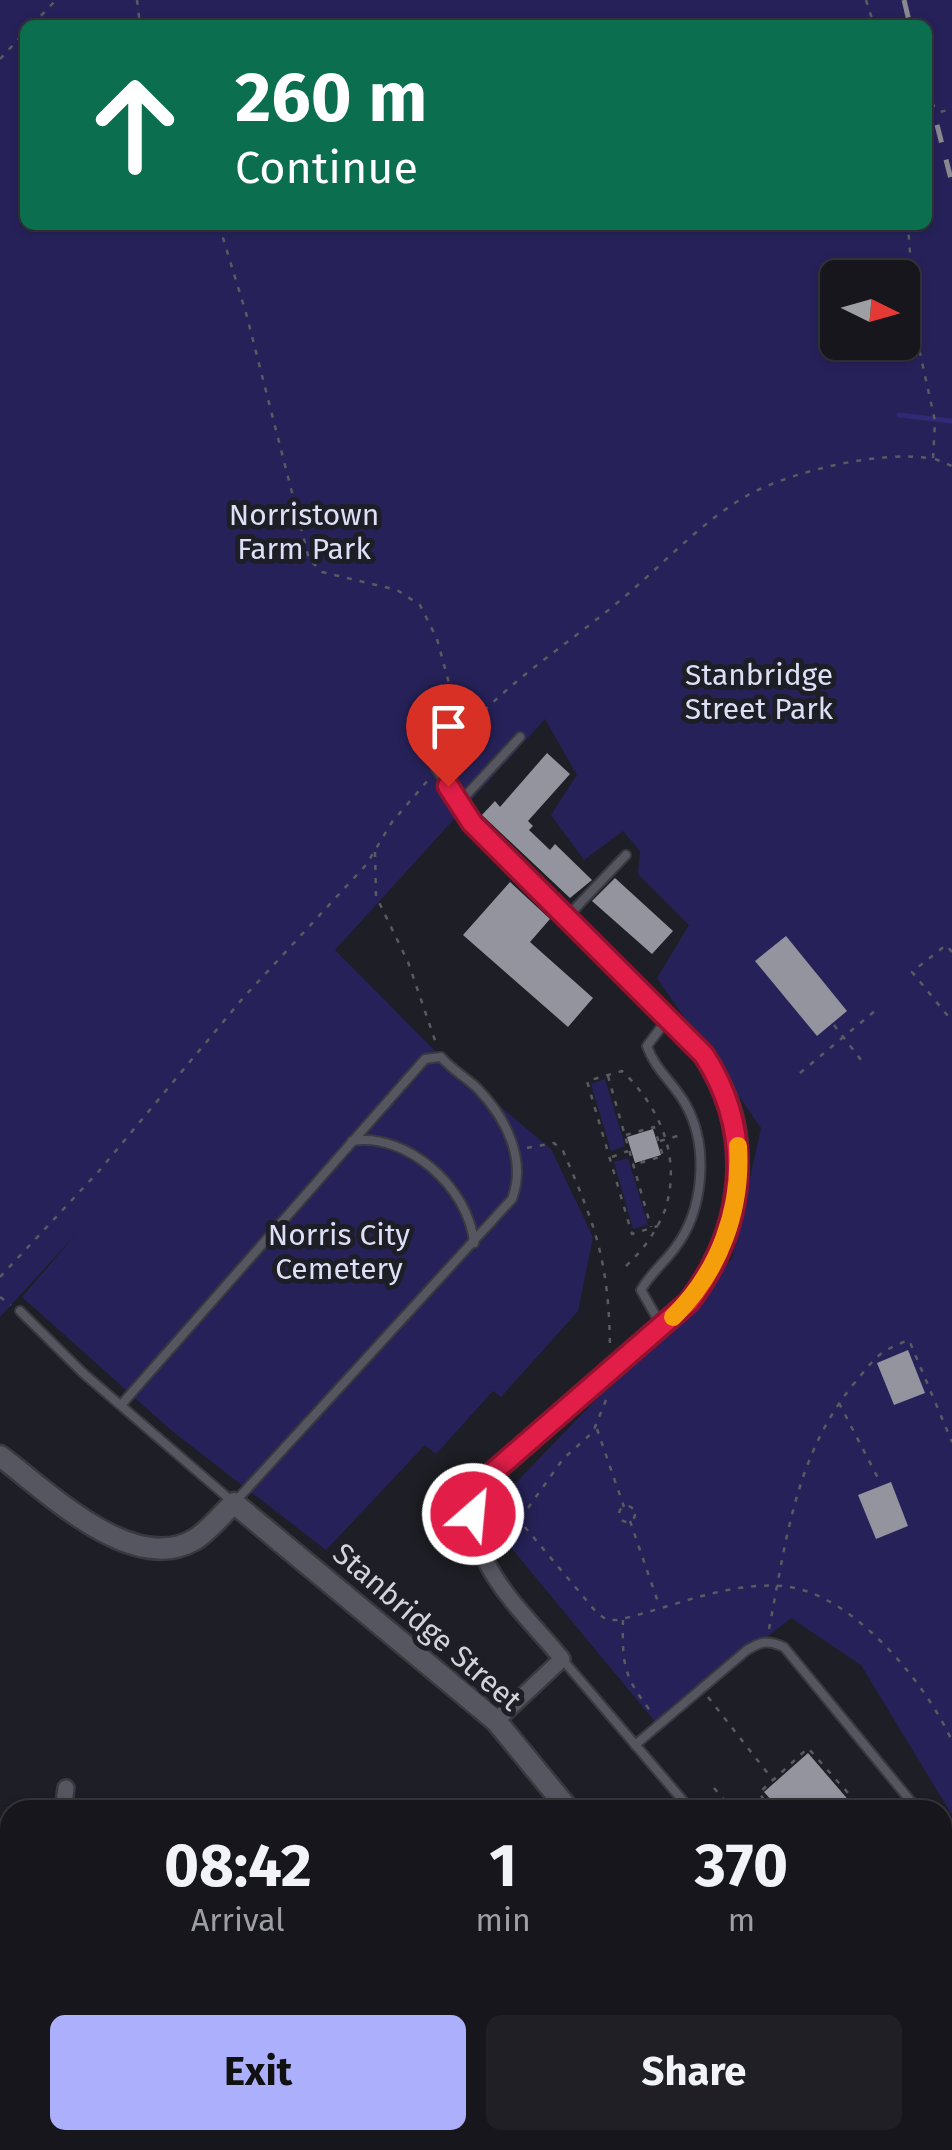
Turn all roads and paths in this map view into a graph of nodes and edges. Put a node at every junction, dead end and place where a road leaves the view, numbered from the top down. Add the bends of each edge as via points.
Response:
1 (56, 0) edge
2 (37, 20) edge
3 (20, 37) edge
4 (0, 59) edge
5 (220, 230) edge
6 (933, 459) dead end
7 (952, 466) edge
8 (462, 734) dead end
9 (520, 737) dead end
10 (436, 769) dead end
11 (459, 803) junction
12 (376, 851) dead end
13 (626, 855) dead end
14 (567, 917) junction
15 (952, 952) edge
16 (646, 996) joint
17 (876, 1010) dead end
18 (668, 1018) junction
19 (952, 1022) edge
20 (834, 1025) dead end
21 (844, 1037) junction
22 (441, 1057) junction
23 (862, 1060) dead end
24 (800, 1072) dead end
25 (608, 1075) junction
26 (695, 1132) junction
27 (625, 1135) junction
28 (666, 1139) junction
29 (352, 1140) junction
30 (659, 1141) junction
31 (515, 1150) junction
32 (630, 1151) junction
33 (610, 1158) junction
34 (634, 1164) junction
35 (658, 1226) junction
36 (652, 1228) junction
37 (474, 1243) junction
38 (626, 1266) dead end
39 (20, 1311) dead end
40 (662, 1327) junction
41 (610, 1356) dead end
42 (611, 1390) dead end
43 (838, 1402) junction
44 (120, 1405) junction
45 (596, 1428) junction
46 (952, 1442) edge
47 (0, 1456) edge
48 (880, 1482) dead end
49 (234, 1503) junction
50 (624, 1507) junction
51 (630, 1522) junction
52 (778, 1586) junction
53 (660, 1606) junction
54 (623, 1619) junction
55 (767, 1641) junction
56 (562, 1659) junction
57 (700, 1688) junction
58 (496, 1721) junction
59 (659, 1722) junction
60 (952, 1741) edge
61 (635, 1744) junction
62 (773, 1780) junction
63 (66, 1788) dead end
64 (714, 1788) dead end
65 (64, 1800) edge
66 (561, 1800) edge
67 (683, 1800) edge
68 (724, 1800) edge
69 (764, 1800) edge
70 (853, 1800) edge
71 (910, 1800) edge

1 - 2 path
3 - 4 path
5 - 8 path via 308,559 322,572 397,590 420,605
6 - 7 path
9 - 11 lane
10 - 11 lane
11 - 14 lane
12 - 22 path via 376,896
13 - 14 lane
14 - 16 lane
15 - 19 path via 946,945 912,972
16 - 18 street
17 - 21 path
18 - 26 lane via 647,1046 686,1105
18 - 40 street via 723,1085 737,1130 740,1176 731,1224 712,1268
20 - 21 path
21 - 23 path
21 - 24 path
22 - 29 lane via 425,1059
22 - 31 lane via 478,1090
25 - 27 path
25 - 28 path via 622,1071 635,1083
25 - 33 path via 586,1081
26 - 28 path
26 - 40 lane via 700,1172 694,1210 677,1246 640,1290
27 - 30 path via 654,1127
27 - 32 path
28 - 30 path
28 - 35 path via 670,1196
29 - 37 lane via 385,1140 415,1154 449,1188 472,1225
29 - 44 lane
30 - 34 path via 663,1156
31 - 37 lane via 512,1199
31 - 41 path via 554,1142 563,1152 605,1261
32 - 33 path
32 - 34 path
33 - 36 path via 632,1234
34 - 36 path
35 - 36 path
35 - 38 path
37 - 49 lane
39 - 44 lane
40 - 56 street via 491,1474 476,1500 472,1530 481,1556
42 - 45 path
43 - 46 path via 878,1352 909,1340
43 - 48 path
43 - 52 path via 805,1462
44 - 49 lane
45 - 50 path
45 - 54 path via 563,1460 523,1516 524,1526 597,1612 607,1620
47 - 49 street via 92,1525 150,1550 195,1540
49 - 58 street, Stanbridge Street
50 - 51 path via 634,1512
50 - 51 path via 619,1517
51 - 53 path
52 - 53 path
52 - 55 path
52 - 60 path via 800,1588 897,1655
53 - 54 path
54 - 59 path via 628,1682
55 - 57 lane
55 - 71 lane via 784,1647
56 - 58 street
56 - 61 lane
57 - 59 lane
57 - 62 path
58 - 66 street, Stanbridge Street
59 - 61 lane
61 - 67 lane
62 - 69 path via 759,1793
62 - 70 path via 808,1748
63 - 65 street
64 - 68 path

